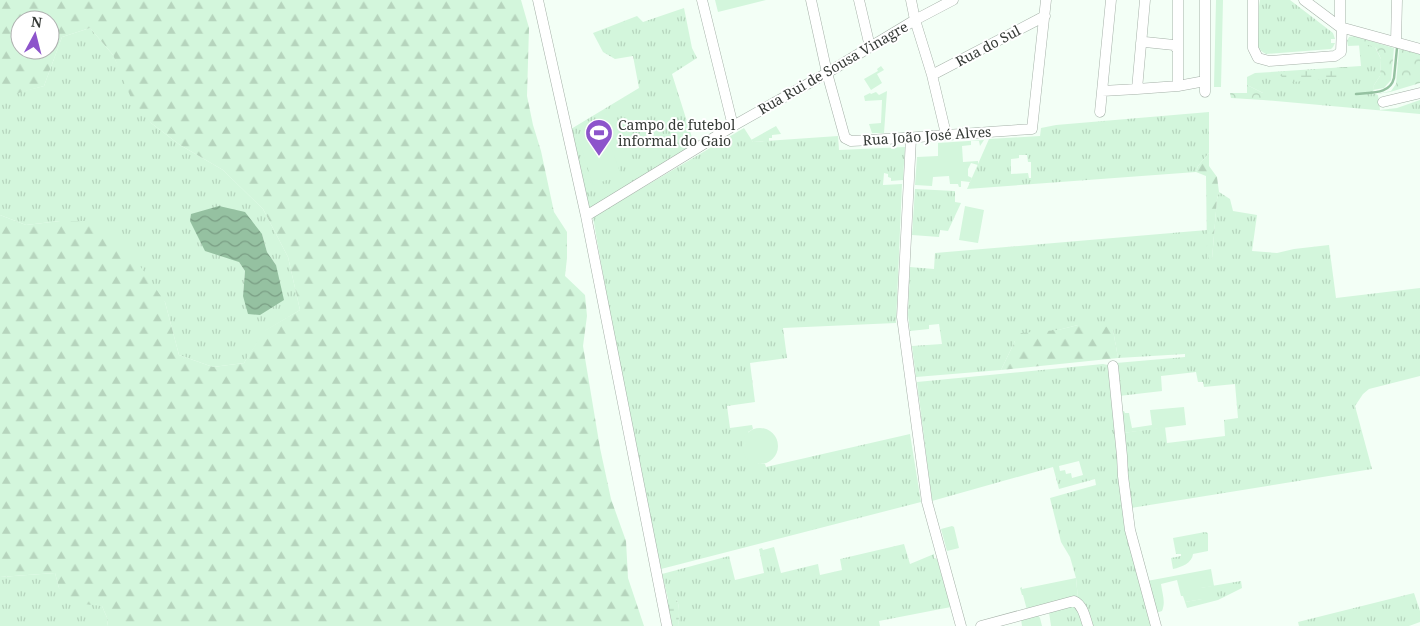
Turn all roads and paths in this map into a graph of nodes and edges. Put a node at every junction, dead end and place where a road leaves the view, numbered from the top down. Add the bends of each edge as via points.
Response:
1 (538, 0) edge
2 (702, 0) edge
3 (811, 0) edge
4 (859, 0) edge
5 (911, 0) edge
6 (953, 0) edge
7 (1046, 0) edge
8 (1111, 0) edge
9 (1145, 0) edge
10 (1178, 0) edge
11 (1205, 0) edge
12 (1253, 0) edge
13 (1304, 0) edge
14 (1340, 0) edge
15 (1397, 0) edge
16 (1045, 16) junction
17 (915, 20) junction
18 (1341, 27) junction
19 (1396, 42) junction
20 (1141, 43) junction
21 (870, 47) junction
22 (1420, 49) edge
23 (1178, 50) junction
24 (827, 73) junction
25 (932, 75) junction
26 (1205, 81) junction
27 (1178, 86) junction
28 (1137, 89) junction
29 (1102, 91) junction
30 (1205, 92) dead end
31 (1420, 93) edge
32 (1383, 102) dead end
33 (1100, 112) dead end
34 (733, 126) junction
35 (946, 134) junction
36 (911, 138) junction
37 (586, 216) junction
38 (1113, 366) dead end
39 (667, 626) edge
40 (962, 626) edge
41 (981, 626) edge
42 (1088, 626) edge
43 (1156, 626) edge

1 - 37 street
2 - 34 street
3 - 24 street, Rua João José Alves
4 - 21 street
5 - 17 street
6 - 17 street, Rua Rui de Sousa Vinagre
7 - 16 street
8 - 29 street
9 - 20 street
10 - 23 street
11 - 26 street
12 - 18 street via 1253,48 1258,58 1269,61 1336,56 1341,52
13 - 18 street
14 - 18 street
15 - 19 street
16 - 25 street, Rua do Sul
16 - 35 street, Rua João José Alves via 1032,129
17 - 21 street, Rua Rui de Sousa Vinagre
17 - 25 street
18 - 19 street
19 - 22 street
20 - 23 street via 1174,45
20 - 28 street
21 - 24 street, Rua Rui de Sousa Vinagre
23 - 27 street
24 - 34 street, Rua Rui de Sousa Vinagre
24 - 36 street, Rua João José Alves via 845,138 851,141
25 - 35 street
26 - 27 street
26 - 30 street
27 - 28 street
28 - 29 street
29 - 33 street
31 - 32 street
34 - 37 street, Rua Rui de Sousa Vinagre
35 - 36 street, Rua João José Alves
36 - 40 street via 902,318 927,502
37 - 39 street
38 - 43 street via 1130,530
41 - 42 street via 1074,601 1081,606

